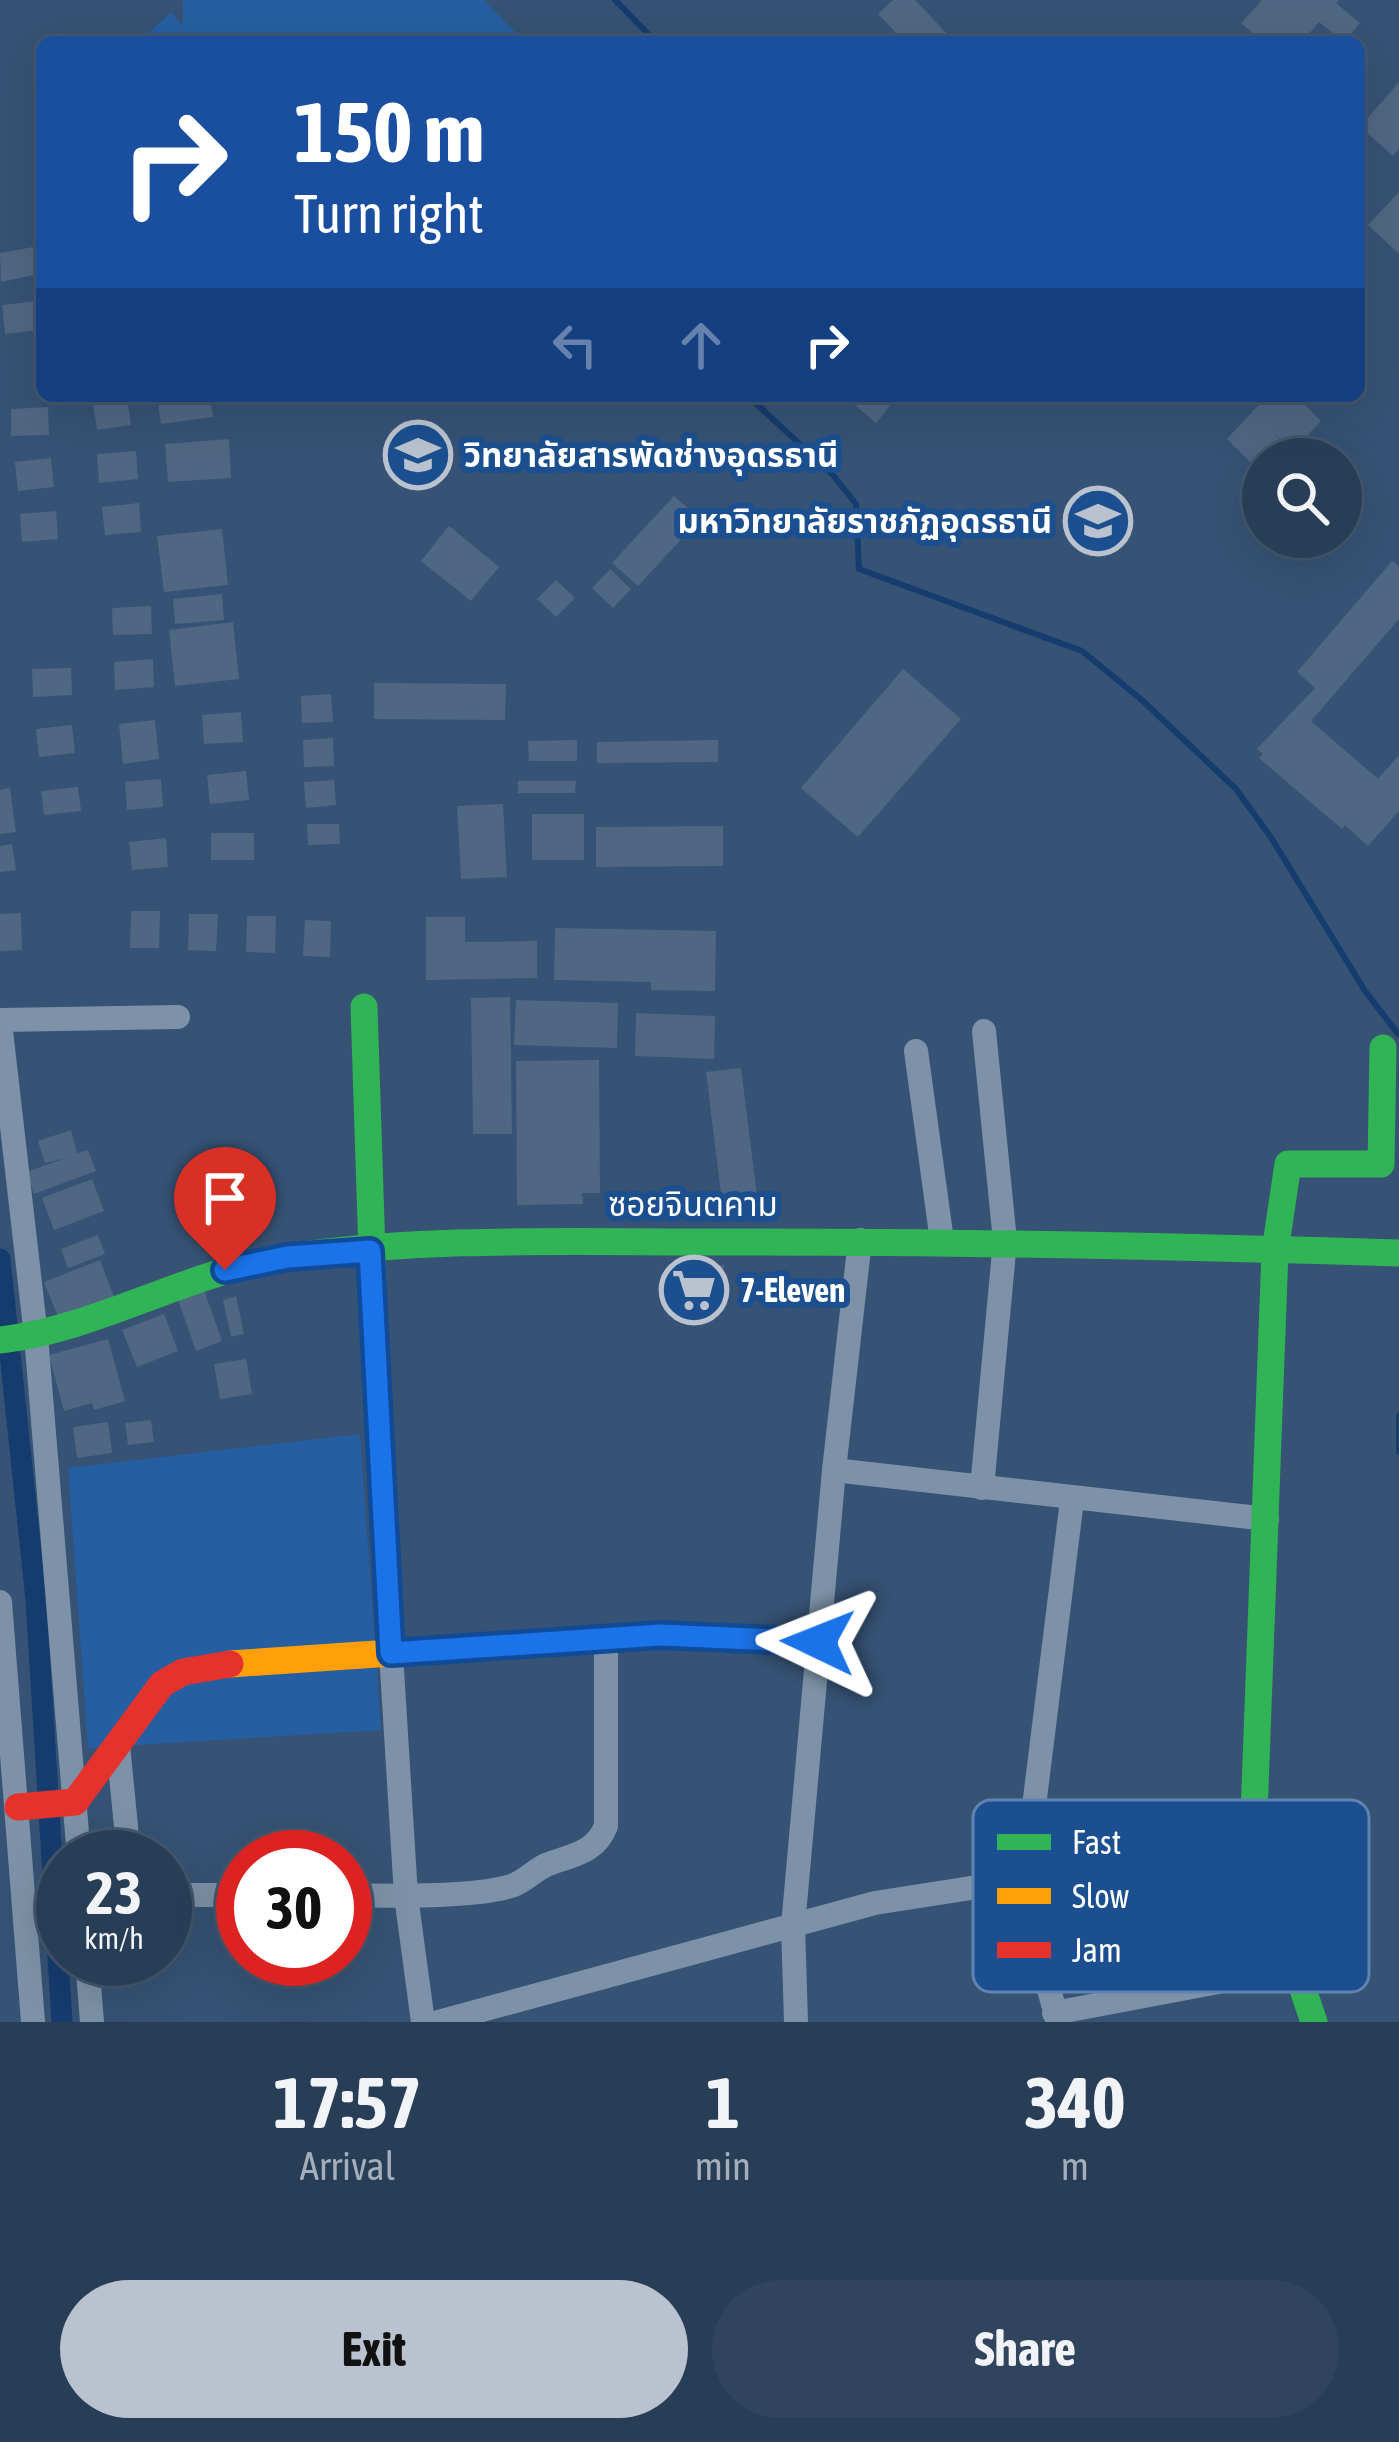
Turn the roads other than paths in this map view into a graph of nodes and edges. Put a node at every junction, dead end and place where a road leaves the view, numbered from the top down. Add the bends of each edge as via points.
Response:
1 (364, 1007) dead end
2 (178, 1017) dead end
3 (0, 1021) edge
4 (984, 1031) dead end
5 (1383, 1048) dead end
6 (916, 1051) dead end
7 (860, 1240) junction
8 (942, 1241) junction
9 (1005, 1241) junction
10 (370, 1251) junction
11 (1275, 1251) junction
12 (1399, 1253) edge
13 (20, 1338) edge
14 (834, 1470) junction
15 (982, 1488) junction
16 (1072, 1500) junction
17 (1267, 1519) junction
18 (0, 1602) edge
19 (606, 1639) junction
20 (818, 1642) junction
21 (391, 1653) junction
22 (118, 1745) junction
23 (1035, 1800) edge
24 (1255, 1800) edge
25 (75, 1803) junction
26 (19, 1807) junction
27 (78, 1830) edge
28 (126, 1830) edge
29 (973, 1887) edge
30 (372, 1895) edge
31 (406, 1896) junction
32 (793, 1926) junction
33 (89, 1986) edge
34 (1179, 1992) edge
35 (1305, 1992) edge
36 (502, 2013) edge
37 (1056, 2018) edge
38 (33, 2022) edge
39 (92, 2022) edge
40 (423, 2022) edge
41 (438, 2022) edge
42 (796, 2022) edge
43 (1314, 2022) edge

1 - 10 street
2 - 3 street
3 - 13 street
4 - 9 street
5 - 11 street via 1382,1164 1288,1164
6 - 8 street
7 - 8 street, ซอยจินตคาม
7 - 10 street, ซอยจินตคาม via 465,1242
7 - 14 street
8 - 9 street, ซอยจินตคาม
9 - 11 street, ซอยจินตคาม
9 - 15 street
10 - 13 street, ซอยจินตคาม via 225,1270
10 - 21 street
11 - 12 street, ซอยจินตคาม
11 - 17 street
13 - 25 street
14 - 15 street
14 - 20 street
15 - 16 street
16 - 17 street
16 - 23 street
17 - 24 street
18 - 26 street
19 - 20 street
19 - 21 street
19 - 31 street via 601,1839 510,1886
20 - 32 street
21 - 22 street via 183,1672 162,1684
21 - 31 street
22 - 25 street
22 - 28 street
25 - 26 street
25 - 27 street
26 - 38 street
29 - 32 street
30 - 31 street
31 - 40 street
32 - 36 street
32 - 42 street
33 - 39 street
34 - 37 street
35 - 43 street
36 - 41 street

